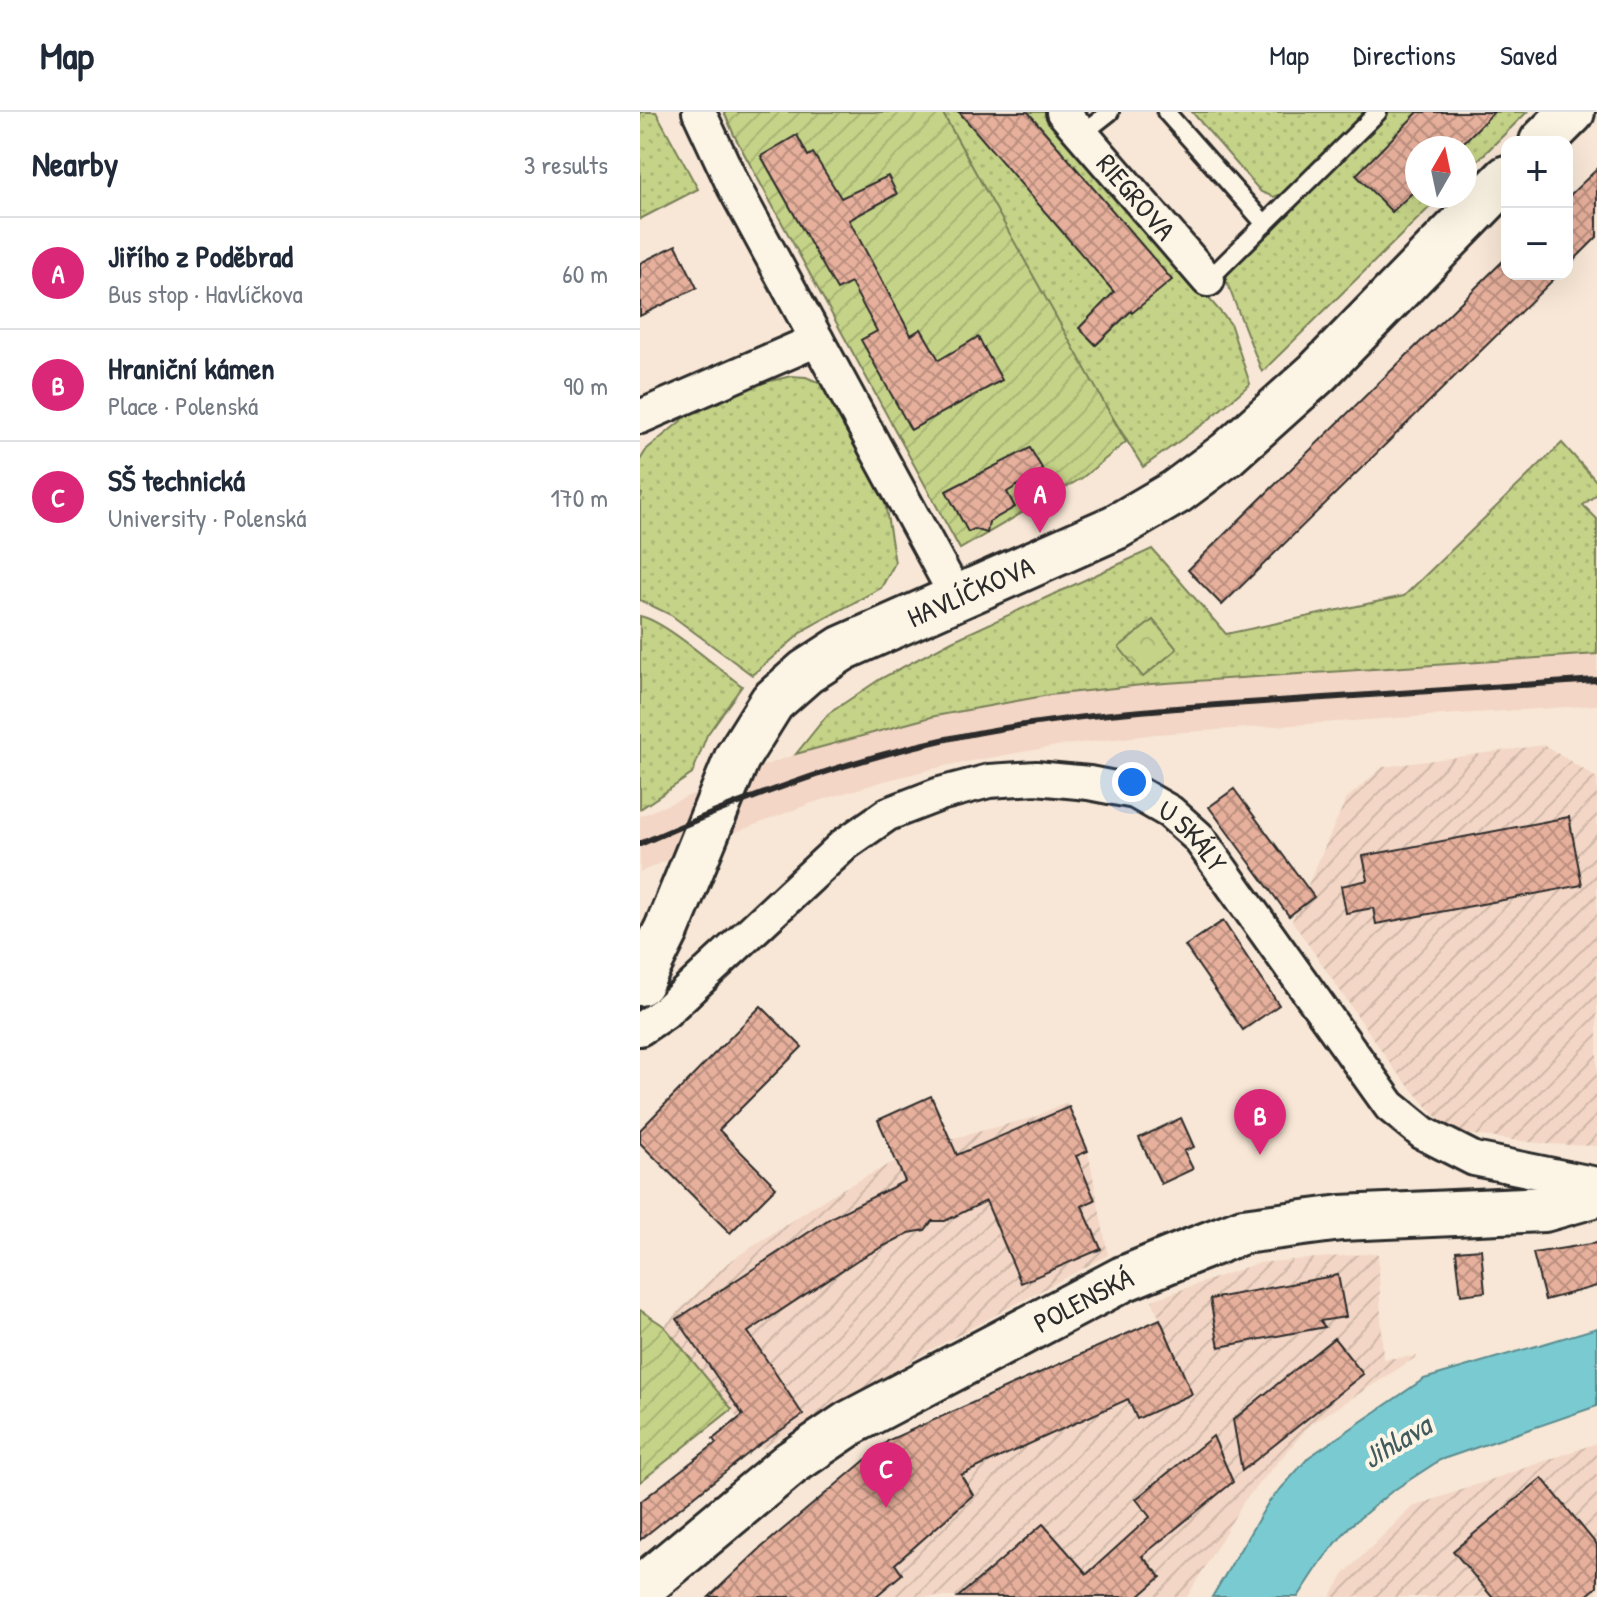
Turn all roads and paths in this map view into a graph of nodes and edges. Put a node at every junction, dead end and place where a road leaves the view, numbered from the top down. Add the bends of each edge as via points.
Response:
1 (699, 112) edge
2 (1110, 112) edge
3 (1166, 112) edge
4 (1378, 112) edge
5 (1572, 112) edge
6 (1073, 123) edge
7 (1548, 136) edge
8 (1501, 184) edge
9 (1265, 224) junction
10 (1208, 280) joint
11 (817, 340) junction
12 (640, 417) edge
13 (956, 596) junction
14 (640, 983) edge
15 (640, 1029) edge
16 (1597, 1184) edge
17 (1597, 1194) edge
18 (640, 1589) edge

1 - 11 street
2 - 6 lane
3 - 9 lane
4 - 9 lane
5 - 7 street
6 - 10 street, RIEGROVA
8 - 13 street, HAVLÍČKOVA via 1317,373 1227,454 1116,527
9 - 10 lane
11 - 12 street
11 - 13 street
13 - 14 street, HAVLÍČKOVA via 843,648 772,702 737,758
15 - 16 street, U SKÁLY via 664,1013 845,844 888,814 989,781 1089,783 1135,792 1170,812 1198,837 1390,1106 1423,1133 1474,1159
17 - 18 street, POLENSKÁ via 1544,1209 1341,1218 1243,1231 1159,1264 850,1423 791,1463

